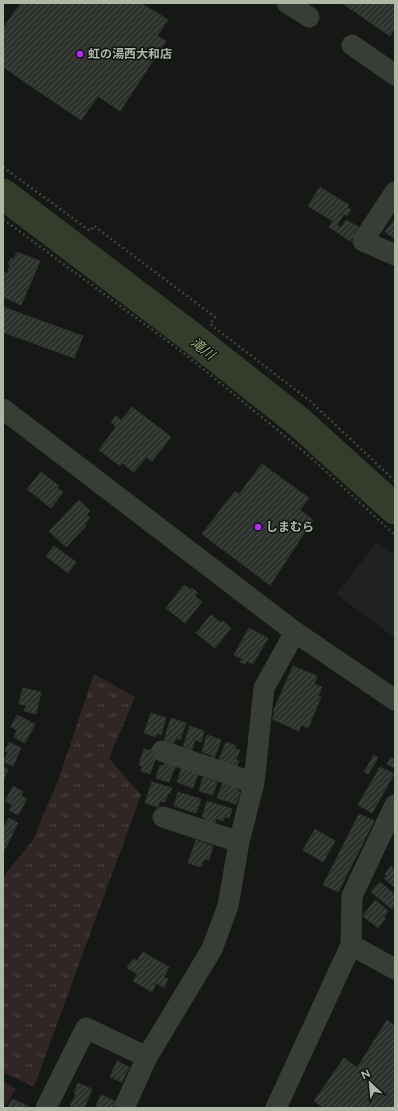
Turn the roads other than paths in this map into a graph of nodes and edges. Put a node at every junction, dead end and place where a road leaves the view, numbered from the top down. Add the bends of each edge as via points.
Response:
1 (287, 3) edge
2 (309, 17) dead end
3 (352, 45) dead end
4 (395, 75) edge
5 (395, 192) edge
6 (395, 255) edge
7 (3, 409) edge
8 (295, 632) junction
9 (395, 700) edge
10 (162, 751) dead end
11 (254, 782) junction
12 (395, 805) edge
13 (163, 817) dead end
14 (239, 842) junction
15 (351, 945) junction
16 (395, 969) edge
17 (147, 1058) junction
18 (46, 1108) edge
19 (124, 1108) edge
20 (276, 1108) edge

1 - 2 street
3 - 4 street
5 - 6 street via 363,241
7 - 8 street
8 - 9 street
8 - 11 street via 264,688
10 - 11 street
11 - 14 street
12 - 15 street via 352,896
13 - 14 street
14 - 17 street via 228,906 212,949
15 - 16 street
15 - 20 street
17 - 18 street via 86,1028
17 - 19 street

